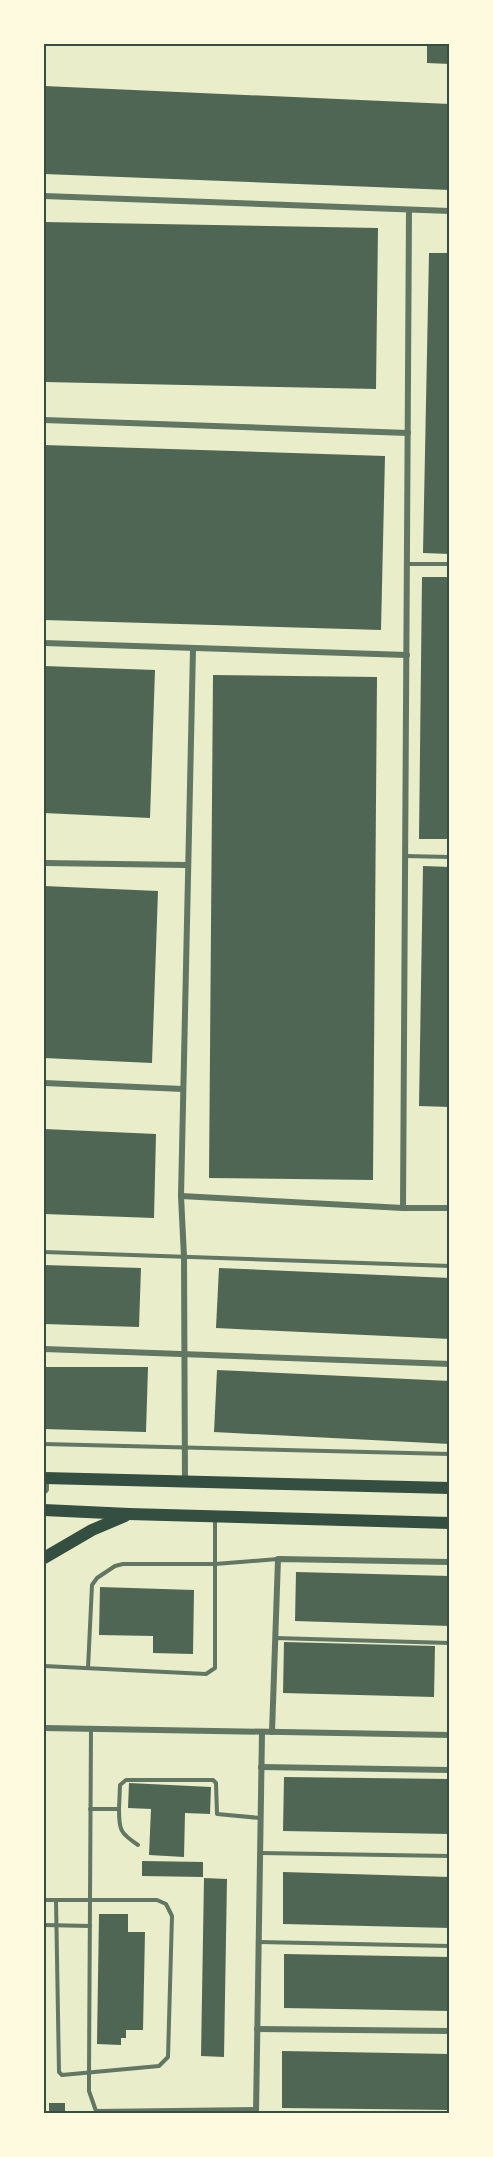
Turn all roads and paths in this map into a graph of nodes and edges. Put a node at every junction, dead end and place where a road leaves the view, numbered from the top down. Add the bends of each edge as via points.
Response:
1 (44, 196) edge
2 (410, 210) junction
3 (450, 212) edge
4 (44, 420) edge
5 (408, 433) junction
6 (407, 564) junction
7 (450, 564) edge
8 (44, 643) edge
9 (193, 649) junction
10 (406, 655) junction
11 (405, 856) junction
12 (450, 857) edge
13 (44, 863) edge
14 (187, 865) junction
15 (44, 1083) edge
16 (183, 1089) junction
17 (181, 1196) junction
18 (403, 1208) junction
19 (450, 1208) edge
20 (44, 1252) edge
21 (184, 1257) junction
22 (450, 1266) edge
23 (44, 1349) edge
24 (183, 1354) junction
25 (450, 1364) edge
26 (44, 1444) edge
27 (183, 1448) junction
28 (450, 1454) edge
29 (44, 1478) edge
30 (185, 1482) junction
31 (44, 1488) edge
32 (450, 1488) edge
33 (44, 1509) edge
34 (129, 1514) junction
35 (215, 1517) junction
36 (450, 1523) edge
37 (44, 1558) edge
38 (278, 1558) junction
39 (450, 1562) edge
40 (215, 1564) junction
41 (275, 1638) junction
42 (450, 1642) edge
43 (44, 1666) edge
44 (88, 1668) junction
45 (44, 1728) edge
46 (91, 1729) junction
47 (262, 1732) junction
48 (272, 1732) junction
49 (450, 1735) edge
50 (261, 1767) junction
51 (450, 1770) edge
52 (90, 1809) junction
53 (119, 1809) junction
54 (261, 1818) junction
55 (138, 1845) dead end
56 (260, 1853) junction
57 (450, 1856) edge
58 (44, 1900) edge
59 (56, 1900) junction
60 (90, 1900) junction
61 (44, 1925) edge
62 (56, 1925) junction
63 (90, 1926) junction
64 (259, 1942) junction
65 (450, 1946) edge
66 (257, 2029) junction
67 (450, 2031) edge
68 (89, 2072) junction
69 (256, 2111) edge
70 (96, 2112) edge

1 - 2 street
2 - 3 street
2 - 5 street
4 - 5 street
5 - 6 street
6 - 7 lane
6 - 10 street
8 - 9 street
9 - 10 street
9 - 14 street
10 - 11 street
11 - 12 lane
11 - 18 street
13 - 14 street
14 - 16 street
15 - 16 street
16 - 17 street
17 - 18 street
17 - 21 street
18 - 19 street
20 - 21 lane
21 - 22 lane
21 - 24 street
23 - 24 street
24 - 25 street
24 - 27 street
26 - 27 lane
27 - 28 lane
27 - 30 street
29 - 30 main road
29 - 31 street
30 - 32 main road
33 - 34 main road
34 - 35 main road
34 - 37 main road
35 - 36 main road
35 - 40 lane
38 - 39 street
38 - 40 lane
38 - 41 street
40 - 44 lane via 123,1564 97,1578 92,1585
40 - 44 lane via 212,1672
41 - 42 lane
41 - 48 street
43 - 44 lane
45 - 46 street
46 - 47 street
46 - 52 lane
47 - 48 street
47 - 50 street
48 - 49 street
50 - 51 street
50 - 54 street
52 - 53 lane
52 - 60 lane
53 - 54 lane via 120,1785 126,1780 213,1780 217,1814
53 - 55 lane via 119,1826 124,1836
54 - 56 street
56 - 57 lane
56 - 64 street
58 - 59 lane
59 - 60 lane
59 - 62 lane
60 - 63 lane
60 - 68 lane via 157,1900 166,1904 172,1916 168,2057 159,2066
61 - 62 lane
62 - 63 lane
62 - 68 lane via 58,2067 62,2074
63 - 68 lane
64 - 65 lane
64 - 66 street
66 - 67 street
66 - 69 street
68 - 70 lane via 89,2091
69 - 70 lane

